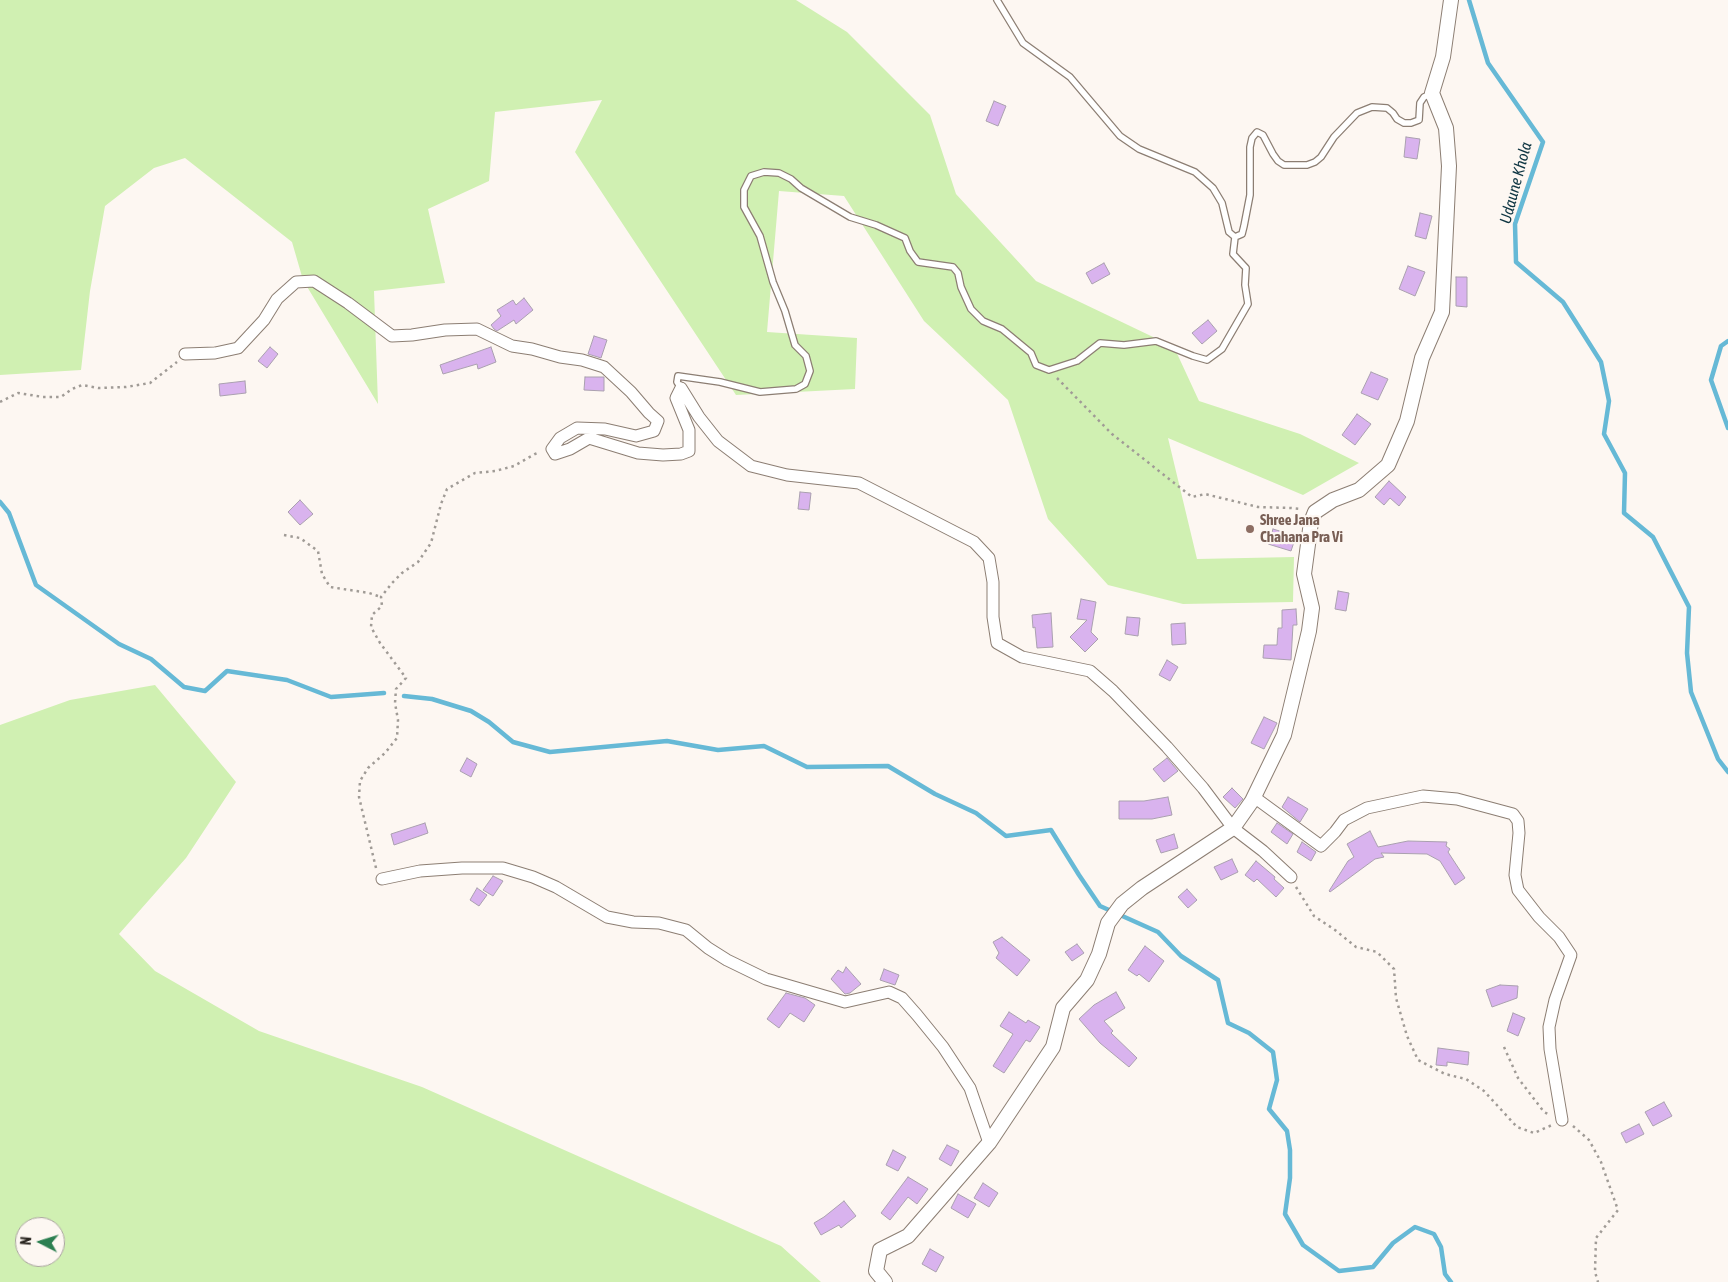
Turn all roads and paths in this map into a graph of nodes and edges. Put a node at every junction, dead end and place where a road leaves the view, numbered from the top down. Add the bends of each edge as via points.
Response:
1 (997, 0) edge
2 (1451, 0) edge
3 (1432, 93) junction
4 (1235, 237) junction
5 (185, 354) joint
6 (1049, 370) junction
7 (682, 388) junction
8 (0, 402) edge
9 (552, 449) junction
10 (1315, 512) junction
11 (284, 535) dead end
12 (381, 597) junction
13 (1254, 797) junction
14 (1233, 828) junction
15 (382, 878) joint
16 (1291, 878) joint
17 (1504, 1047) dead end
18 (1562, 1120) junction
19 (989, 1144) junction
20 (885, 1282) edge
21 (1598, 1282) edge

1 - 4 lane via 1023,43 1070,77 1120,136 1139,149 1195,172 1213,188 1222,203 1229,232
2 - 3 street via 1442,58
3 - 4 lane via 1424,96 1419,120 1411,123 1397,119 1387,108 1364,109 1350,118 1322,157 1307,165 1284,166 1263,135 1256,132 1250,147 1250,195 1242,234
3 - 10 street via 1446,128 1449,166 1442,312 1422,358 1407,421 1388,465 1359,490 1333,500
4 - 6 lane via 1233,254 1246,268 1248,304 1222,349 1207,360 1156,341 1100,343 1076,361
5 - 8 path via 150,383 98,388 82,385 61,397 18,393
5 - 9 street via 238,348 264,320 277,298 296,282 314,281 392,336 477,329 512,346 604,367 658,421 654,431 636,436 605,429 577,428 560,438
6 - 7 lane via 1036,365 1031,353 1002,329 983,321 971,309 958,272 953,267 918,262 905,238 850,218 791,179 764,172 751,176 744,190 744,207 760,236 795,345 806,356 810,371 805,384 796,389 760,392 678,376 677,382
6 - 10 path via 1112,434 1192,496 1205,494 1258,507
7 - 9 street via 676,398 689,430 689,450 681,454 638,453 589,438 555,454
7 - 14 street via 718,441 751,466 787,475 859,483 974,542 990,558 997,643 1022,657 1090,672 1167,747
9 - 12 path via 514,466 475,473 447,489 431,543 418,562 402,573
10 - 13 street via 1304,574 1312,608 1309,631 1284,735
11 - 12 path via 300,538 318,551 322,574 330,587
12 - 15 path via 382,606 372,615 371,627 406,678 396,689 397,738 360,781 361,806 376,868
13 - 14 street
13 - 18 street via 1321,846 1344,820 1367,808 1423,796 1457,799 1513,814 1518,821 1515,875 1518,890 1559,936 1571,955 1549,1027
14 - 16 street via 1264,851
14 - 19 street via 1122,904 1108,923 1087,980 1063,1008 1053,1048
15 - 19 street via 420,871 503,868 556,886 607,917 659,923 686,930 727,960 766,979 845,1002 889,992 902,998 917,1015 970,1088
16 - 18 path via 1314,916 1356,947 1377,952 1394,970 1396,998 1418,1060 1484,1091 1517,1127 1534,1133
17 - 18 path via 1518,1078 1544,1112
18 - 21 path via 1589,1140 1601,1162 1618,1210 1596,1238 1595,1272
19 - 20 street via 908,1236 880,1250 876,1271

